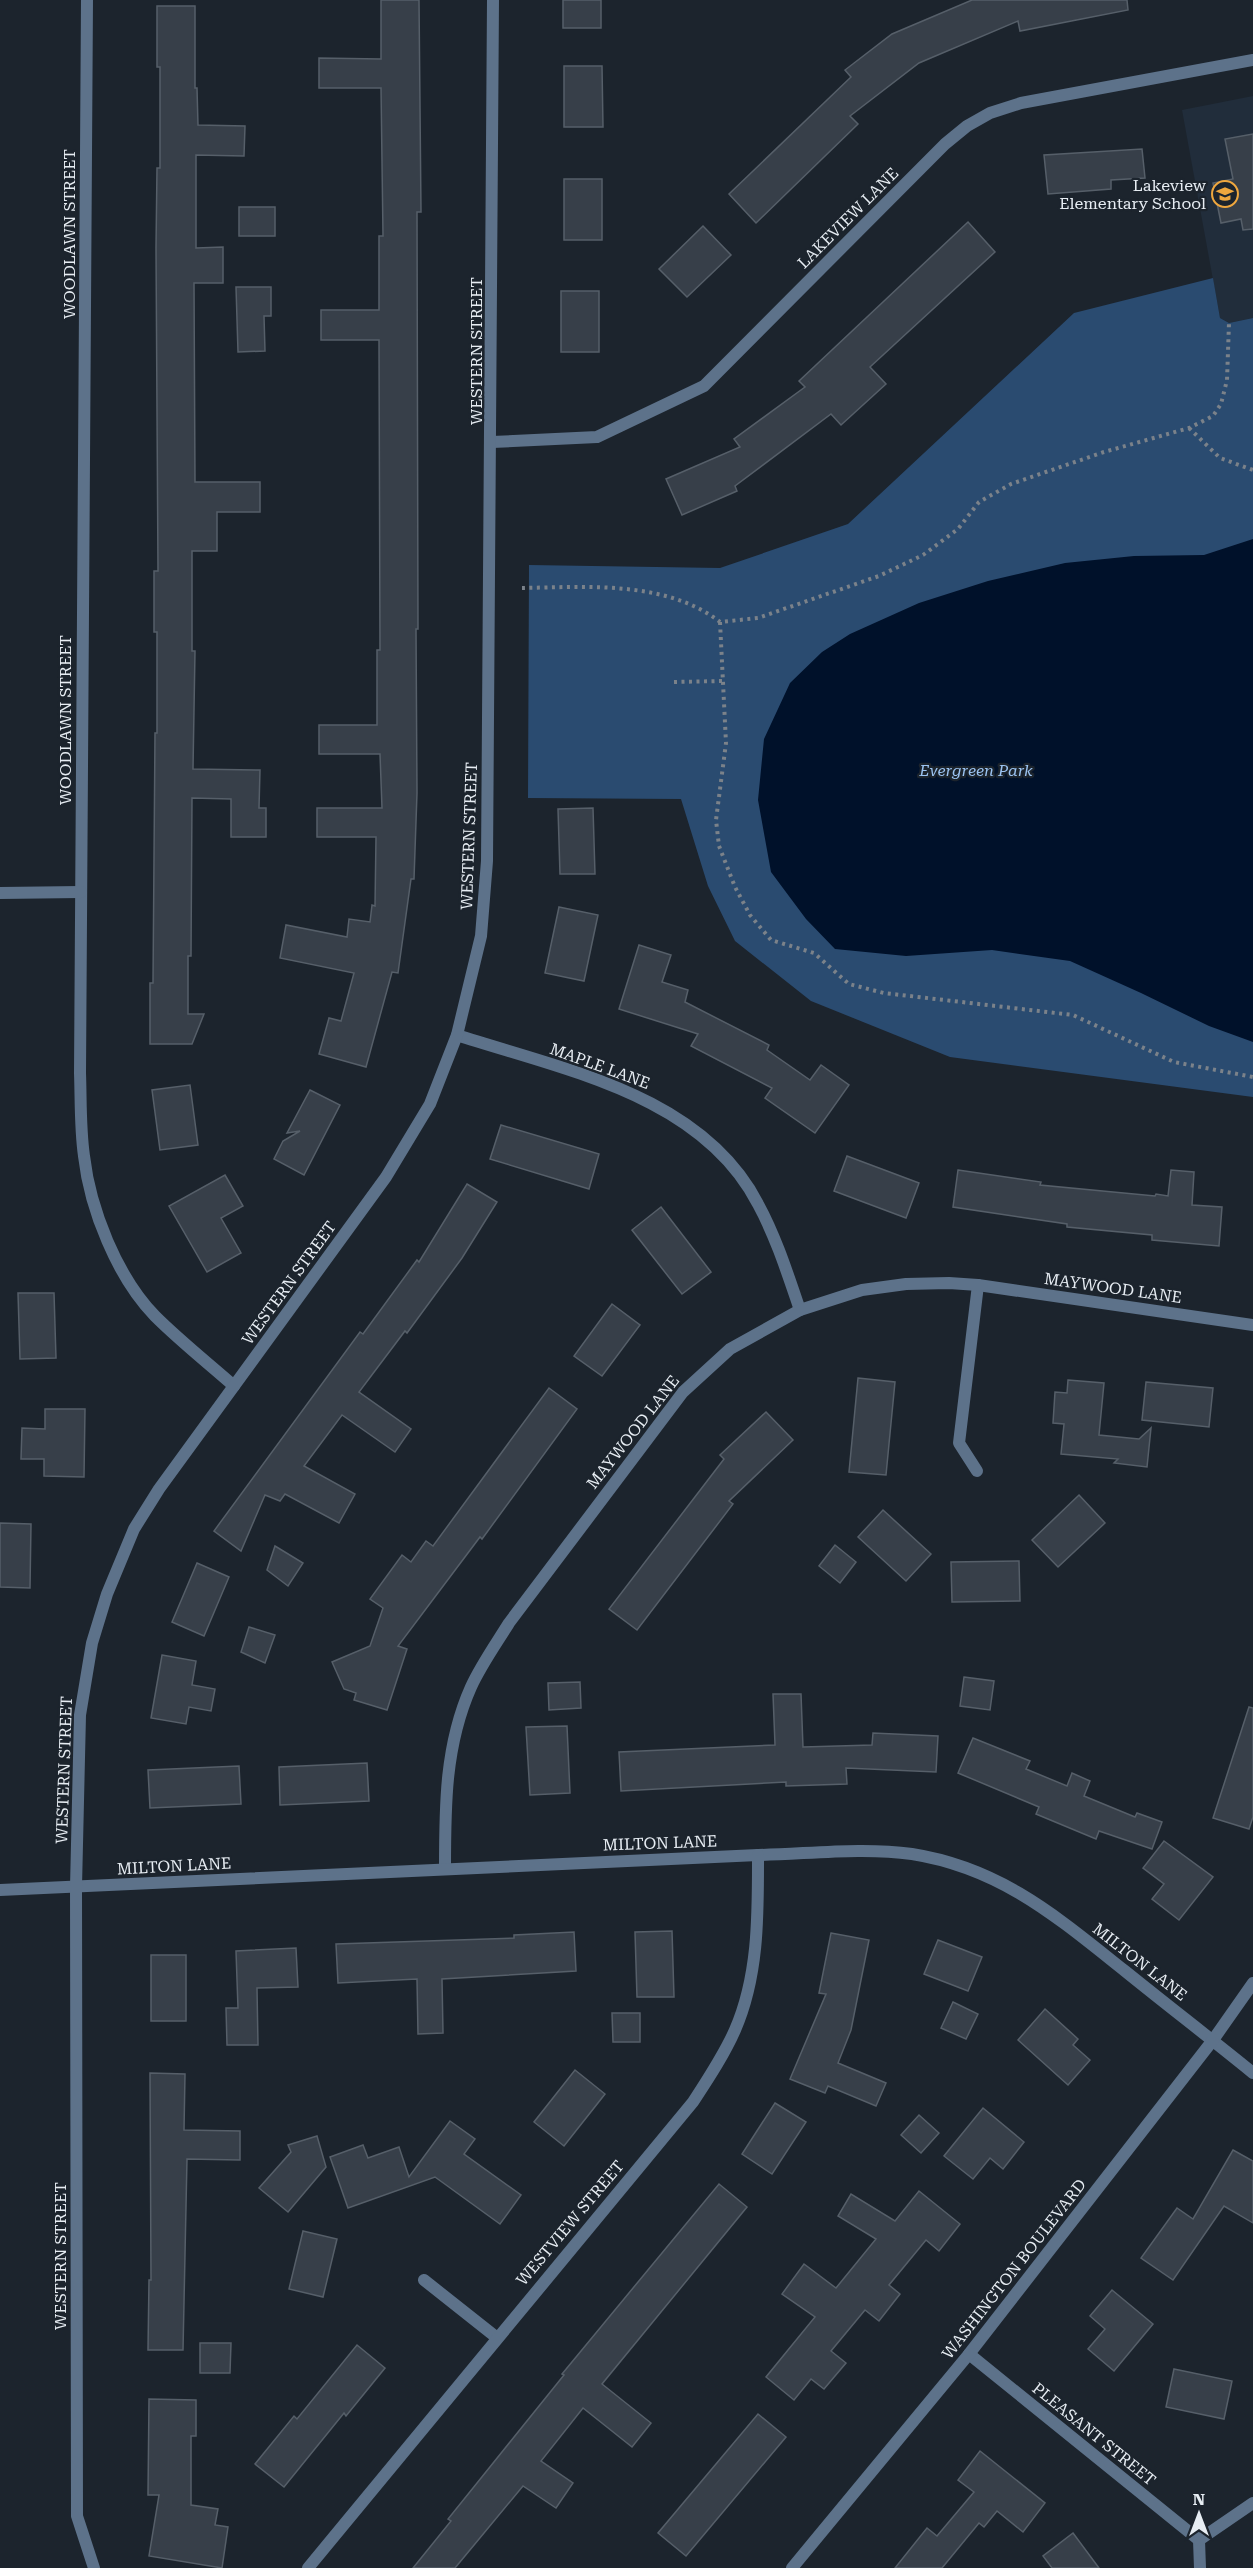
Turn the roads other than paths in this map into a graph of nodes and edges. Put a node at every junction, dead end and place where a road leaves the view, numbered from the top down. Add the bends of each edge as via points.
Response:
1 (87, 0) edge
2 (493, 0) edge
3 (1253, 60) edge
4 (492, 442) junction
5 (81, 892) junction
6 (0, 893) edge
7 (457, 1035) junction
8 (978, 1286) junction
9 (800, 1310) junction
10 (1253, 1325) edge
11 (234, 1386) junction
12 (977, 1471) dead end
13 (758, 1855) junction
14 (445, 1868) junction
15 (76, 1887) junction
16 (0, 1890) edge
17 (1253, 1983) edge
18 (1213, 2040) junction
19 (1253, 2073) edge
20 (424, 2280) dead end
21 (496, 2337) junction
22 (969, 2354) junction
23 (1253, 2503) edge
24 (1199, 2540) junction
25 (94, 2568) edge
26 (308, 2568) edge
27 (792, 2568) edge
28 (1200, 2568) edge

1 - 5 street, WOODLAWN STREET
2 - 4 street, WESTERN STREET
3 - 4 street, LAKEVIEW LANE via 1043,97 990,113 945,144 704,386 597,436
4 - 7 street, WESTERN STREET via 485,903
5 - 6 street
5 - 11 street, WOODLAWN STREET via 83,1155 96,1209 122,1270 138,1295 155,1316
7 - 9 street, MAPLE LANE via 634,1094 694,1129 721,1153 758,1204
7 - 11 street, WESTERN STREET via 430,1104 386,1177
8 - 9 street, MAYWOOD LANE via 886,1286 837,1296
8 - 10 street, MAYWOOD LANE
8 - 12 street via 959,1443
9 - 14 street, MAYWOOD LANE via 730,1348 683,1392 488,1657 471,1687 451,1755 445,1804
11 - 15 street, WESTERN STREET via 134,1529 107,1594 92,1643 80,1715
13 - 14 street, MILTON LANE
13 - 18 street, MILTON LANE via 912,1854 974,1870 1002,1882 1050,1912
13 - 21 street, WESTVIEW STREET via 757,1923 748,1992 714,2071 693,2102
14 - 15 street, MILTON LANE
15 - 16 street, MILTON LANE
15 - 25 street, WESTERN STREET via 76,2516
17 - 18 street, WASHINGTON BOULEVARD
18 - 19 street, MILTON LANE
18 - 22 street, WASHINGTON BOULEVARD
20 - 21 street
21 - 26 street, WESTVIEW STREET
22 - 24 street, PLEASANT STREET
22 - 27 street, WASHINGTON BOULEVARD
23 - 24 street
24 - 28 street

